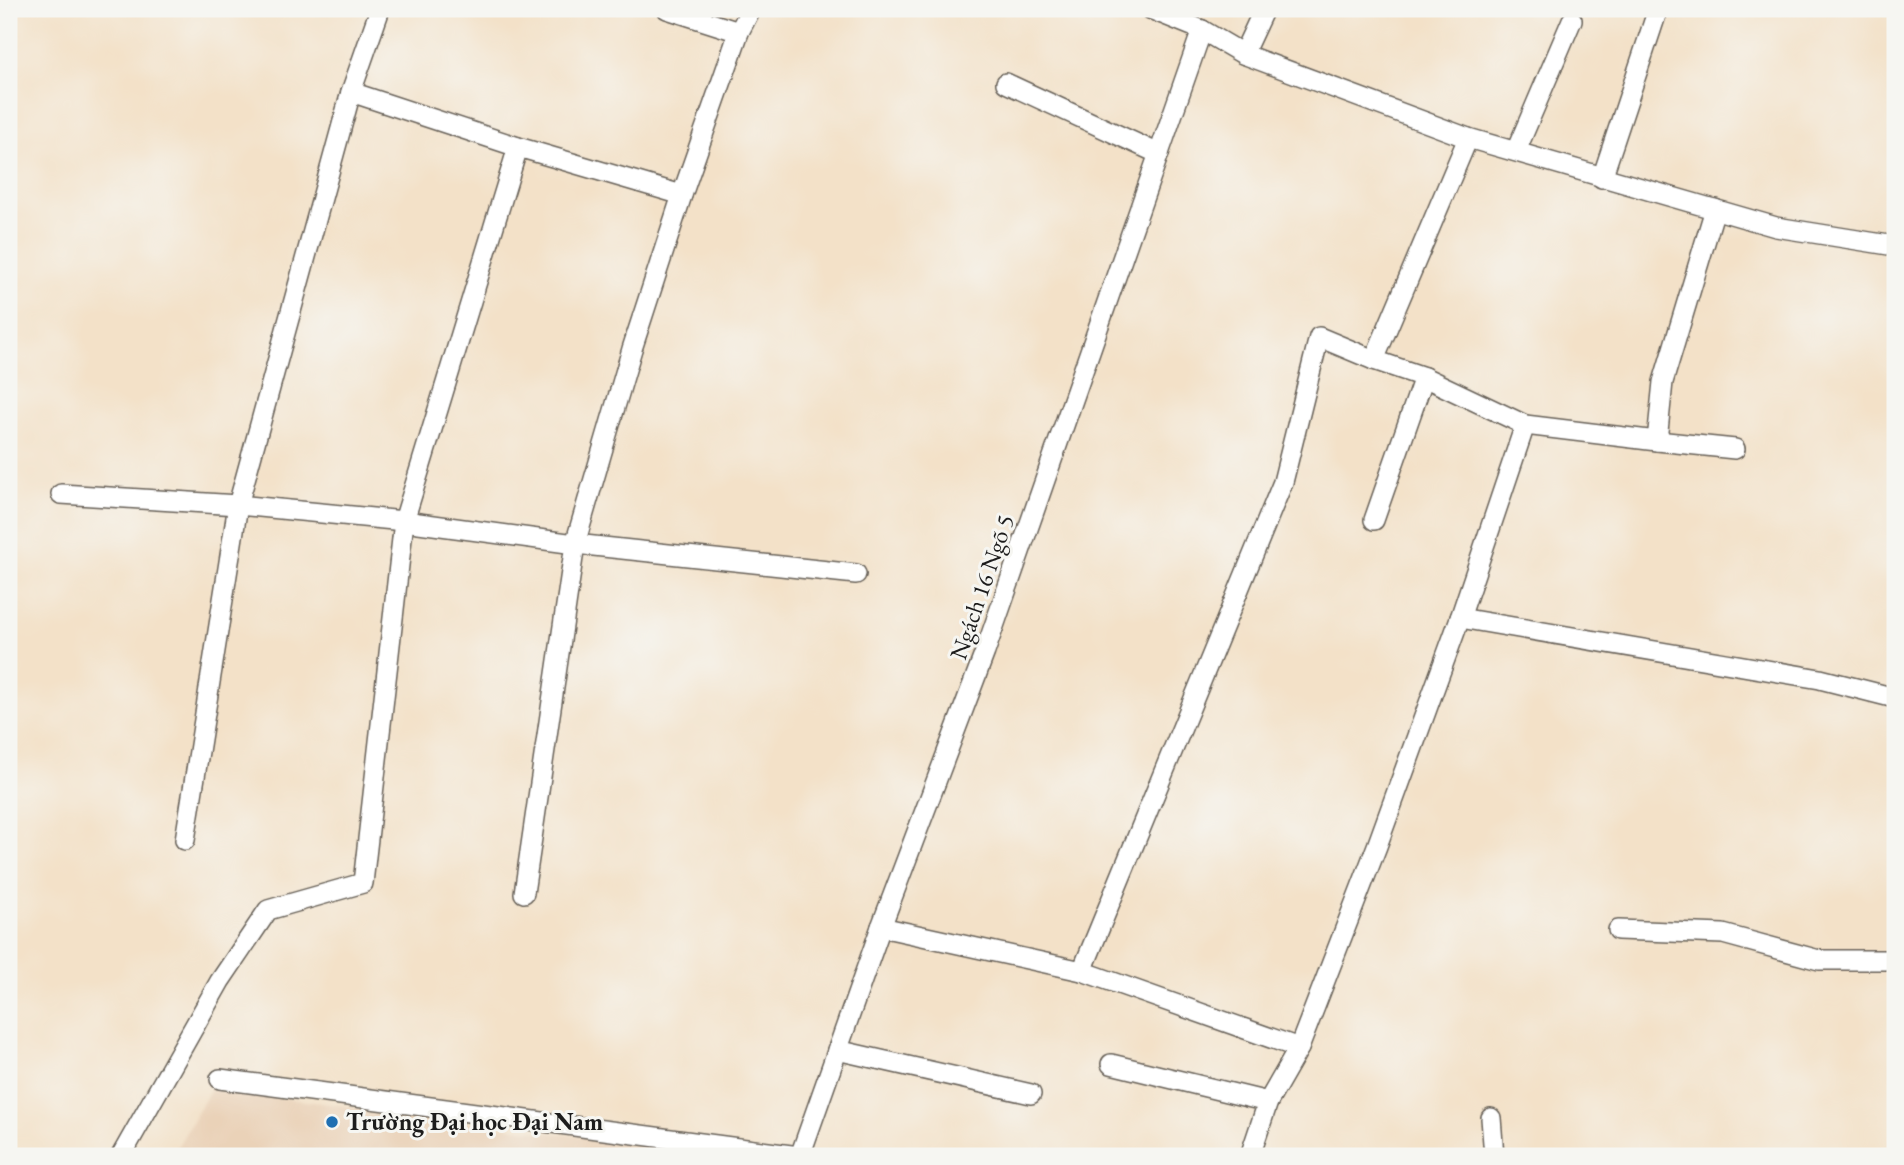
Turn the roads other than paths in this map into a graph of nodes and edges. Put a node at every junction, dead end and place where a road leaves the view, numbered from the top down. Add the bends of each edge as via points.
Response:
1 (380, 9) edge
2 (667, 9) edge
3 (751, 9) edge
4 (1150, 9) edge
5 (1264, 9) edge
6 (1658, 9) edge
7 (1572, 20) dead end
8 (1202, 30) junction
9 (739, 32) junction
10 (1243, 54) junction
11 (1006, 83) dead end
12 (351, 92) junction
13 (1468, 138) junction
14 (518, 147) junction
15 (1516, 151) junction
16 (1158, 154) junction
17 (1602, 178) junction
18 (682, 195) junction
19 (1715, 209) junction
20 (1895, 246) edge
21 (1374, 360) junction
22 (1424, 377) junction
23 (1525, 425) junction
24 (1657, 441) junction
25 (1735, 449) dead end
26 (61, 494) dead end
27 (238, 505) junction
28 (1374, 520) dead end
29 (404, 521) junction
30 (575, 544) junction
31 (856, 574) dead end
32 (1460, 618) junction
33 (1895, 698) edge
34 (185, 840) dead end
35 (524, 892) dead end
36 (881, 927) junction
37 (1618, 930) dead end
38 (1895, 960) edge
39 (1082, 971) junction
40 (1299, 1048) junction
41 (837, 1050) junction
42 (1111, 1064) dead end
43 (220, 1079) dead end
44 (1031, 1094) dead end
45 (1268, 1102) junction
46 (1491, 1118) dead end
47 (121, 1156) edge
48 (799, 1156) edge
49 (1250, 1156) edge
50 (1494, 1156) edge

1 - 12 lane
2 - 9 lane
3 - 9 lane
4 - 8 lane
5 - 10 lane
6 - 17 lane
7 - 15 lane
8 - 10 lane
8 - 16 lane, Ngách 16 Ngõ 5
9 - 18 lane
10 - 13 lane
11 - 16 lane
12 - 14 lane
12 - 27 lane
13 - 15 lane
13 - 21 lane
14 - 18 lane
14 - 29 lane
15 - 17 lane
16 - 36 lane, Ngách 16 Ngõ 5 via 985,652
17 - 19 lane
18 - 30 lane
19 - 20 lane via 1776,227
19 - 24 lane via 1663,382
21 - 22 lane
21 - 39 lane via 1319,337 1283,482
22 - 23 lane
22 - 28 lane
23 - 24 lane
23 - 32 lane
24 - 25 lane
26 - 27 lane
27 - 29 lane
27 - 34 lane
29 - 30 lane
29 - 47 lane via 363,883 268,909 220,981
30 - 31 lane
30 - 35 lane
32 - 33 lane via 1820,679
32 - 40 lane
36 - 39 lane
36 - 41 lane, Ngách 16 Ngõ 5
37 - 38 lane via 1723,934 1819,960
39 - 40 lane
40 - 45 lane
41 - 44 lane
41 - 48 lane, Ngách 16 Ngõ 5
42 - 45 lane
43 - 48 lane
45 - 49 lane
46 - 50 lane

